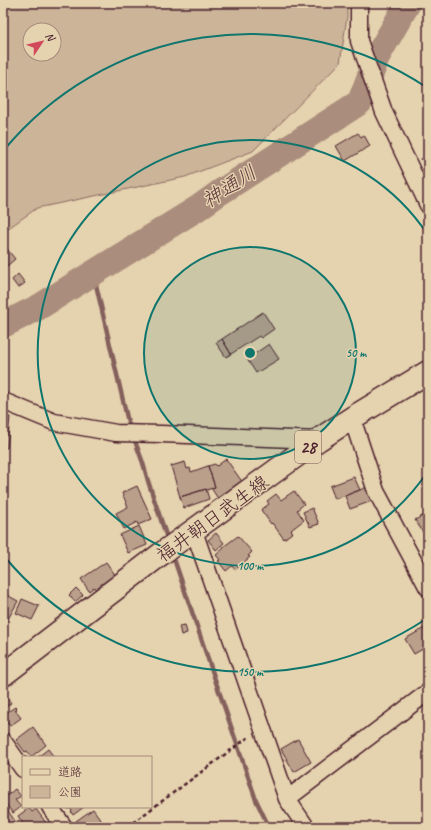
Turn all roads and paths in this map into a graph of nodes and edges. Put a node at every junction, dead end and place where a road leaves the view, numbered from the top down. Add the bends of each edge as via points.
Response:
1 (359, 3) edge
2 (428, 205) edge
3 (428, 372) edge
4 (3, 401) edge
5 (352, 418) junction
6 (318, 440) junction
7 (191, 533) junction
8 (428, 588) edge
9 (3, 675) edge
10 (428, 692) edge
11 (262, 728) junction
12 (3, 742) edge
13 (22, 768) edge
14 (287, 799) junction
15 (51, 808) edge
16 (64, 827) edge
17 (127, 827) edge
18 (306, 827) edge

1 - 2 street via 359,41 384,112
3 - 5 main road, 福井朝日武生線 / 28
4 - 6 street via 54,422 116,433
5 - 6 main road, 福井朝日武生線 / 28
5 - 8 street via 376,491
6 - 7 main road, 福井朝日武生線 / 28
7 - 9 main road, 福井朝日武生線 / 28
7 - 11 street
10 - 14 street
11 - 14 street
11 - 17 path
12 - 13 street
14 - 18 street
15 - 16 street

